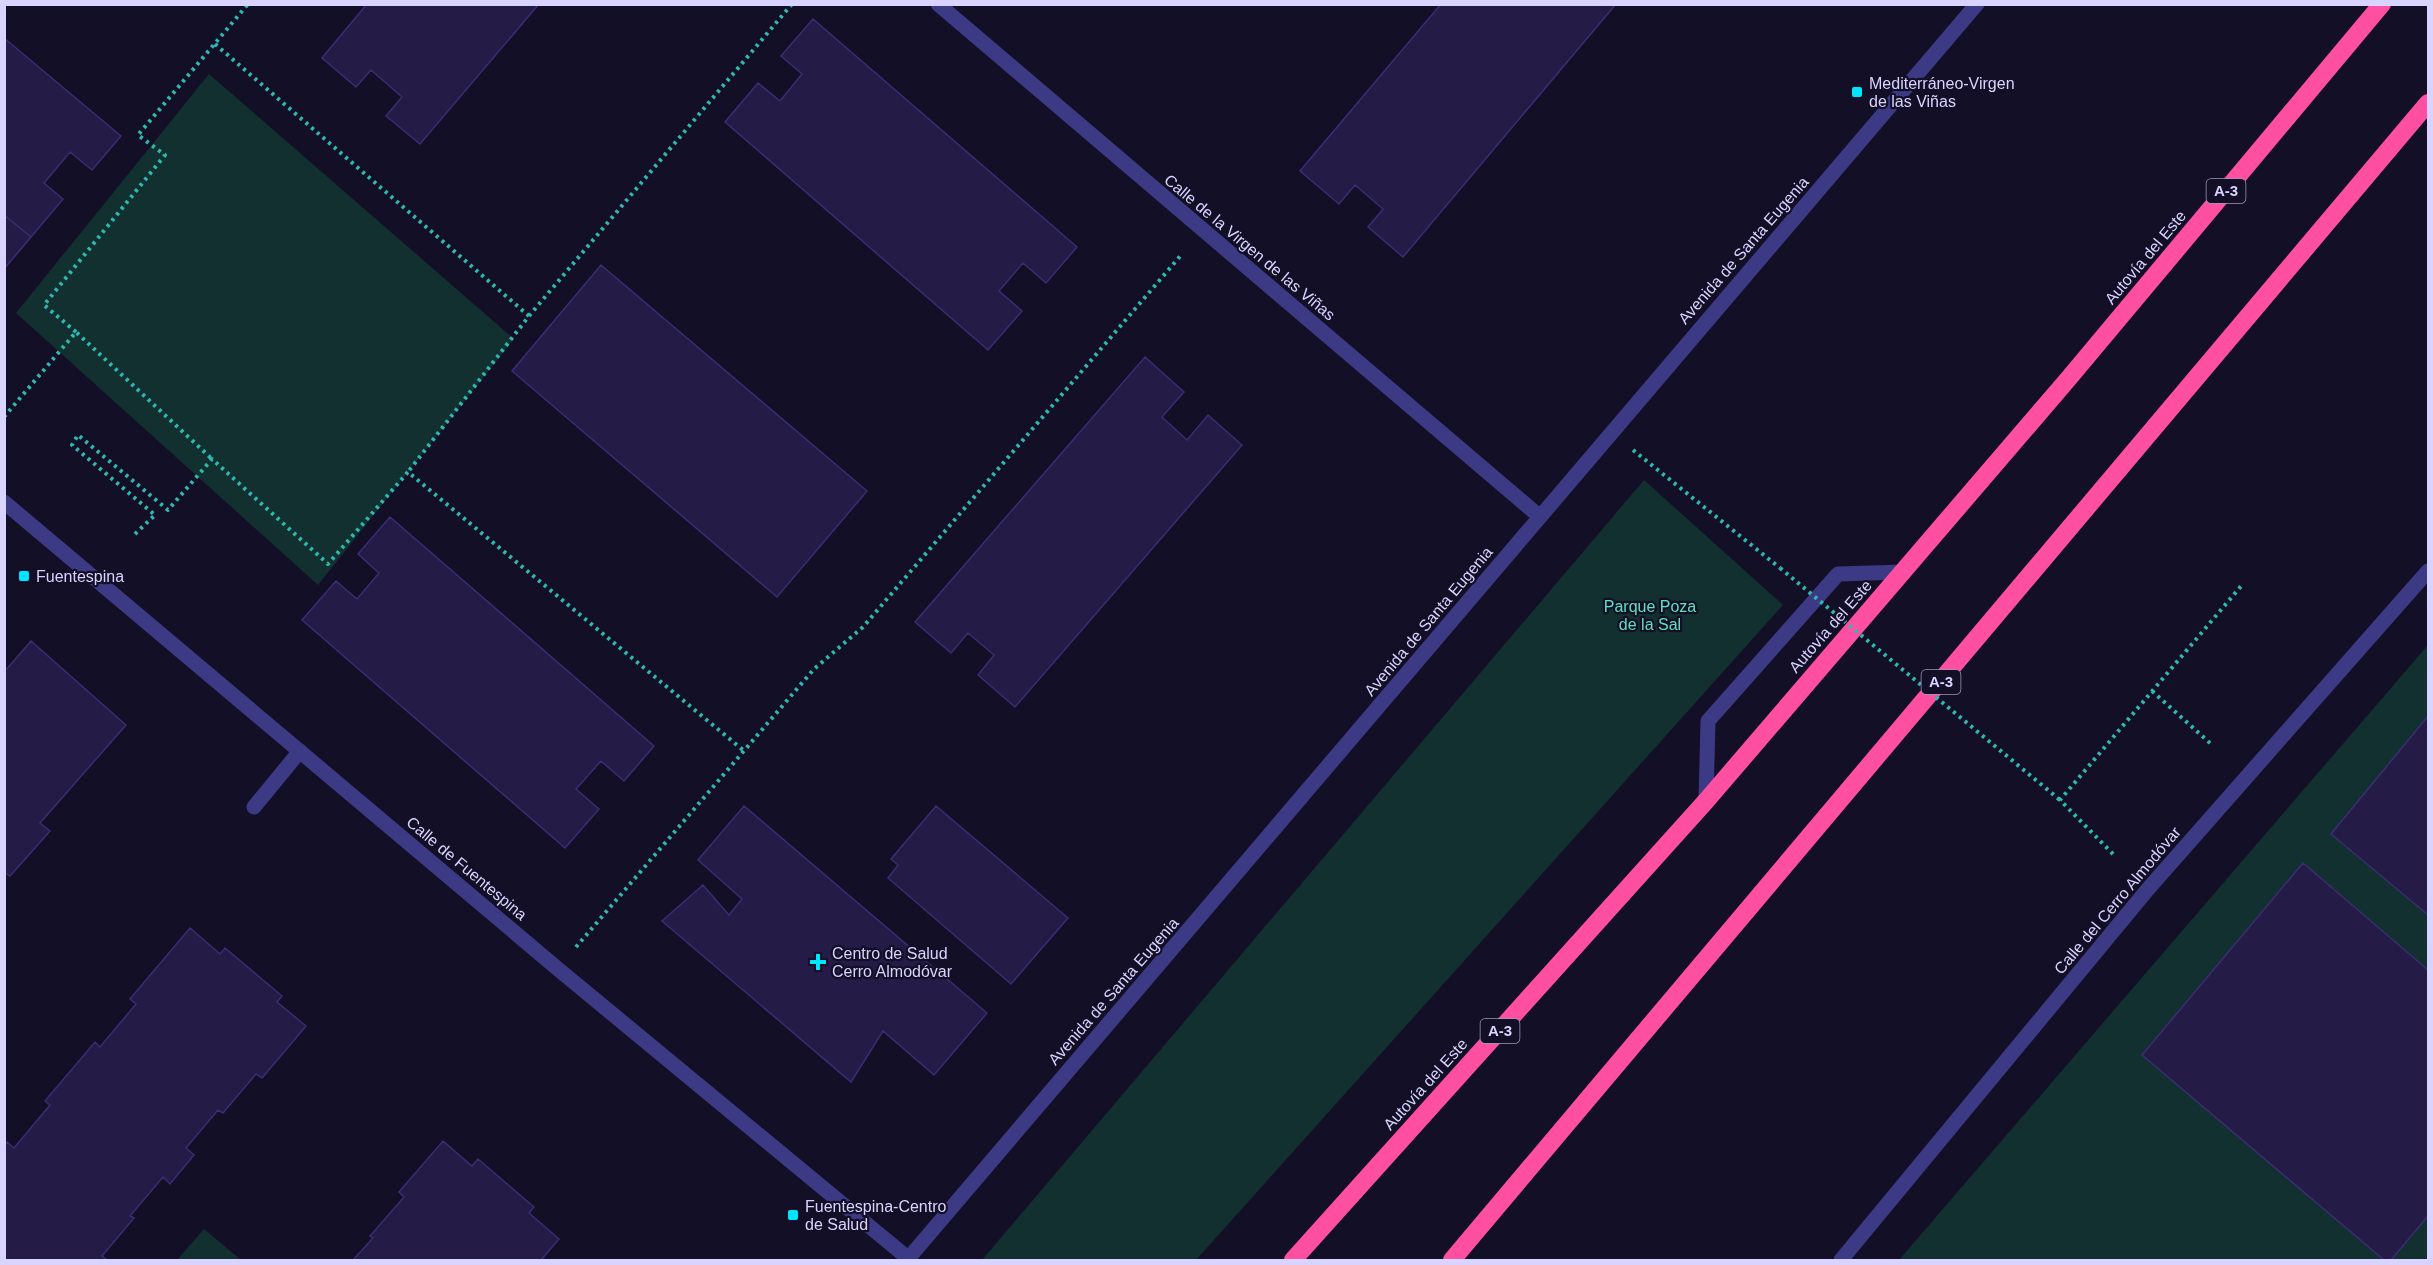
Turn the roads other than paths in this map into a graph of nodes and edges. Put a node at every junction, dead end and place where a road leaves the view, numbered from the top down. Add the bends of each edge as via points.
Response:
1 (938, 4) edge
2 (1977, 4) edge
3 (2382, 4) edge
4 (2428, 103) edge
5 (4, 502) edge
6 (1539, 516) junction
7 (2428, 571) edge
8 (1903, 572) junction
9 (300, 751) junction
10 (1706, 801) junction
11 (254, 807) dead end
12 (908, 1260) edge
13 (1293, 1260) edge
14 (1452, 1260) edge
15 (1841, 1260) edge

1 - 6 street, Calle de la Virgen de las Viñas
2 - 6 street, Avenida de Santa Eugenia
3 - 8 highway, Autovía del Este / A-3
4 - 14 highway, A-3
5 - 9 street, Calle de Fuentespina
6 - 12 street, Avenida de Santa Eugenia
7 - 15 street, Calle del Cerro Almodóvar via 2148,889
8 - 10 highway, Autovía del Este / A-3
8 - 10 street via 1838,574 1730,695 1708,721
9 - 11 street
9 - 12 street, Calle de Fuentespina
10 - 13 highway, Autovía del Este / A-3

